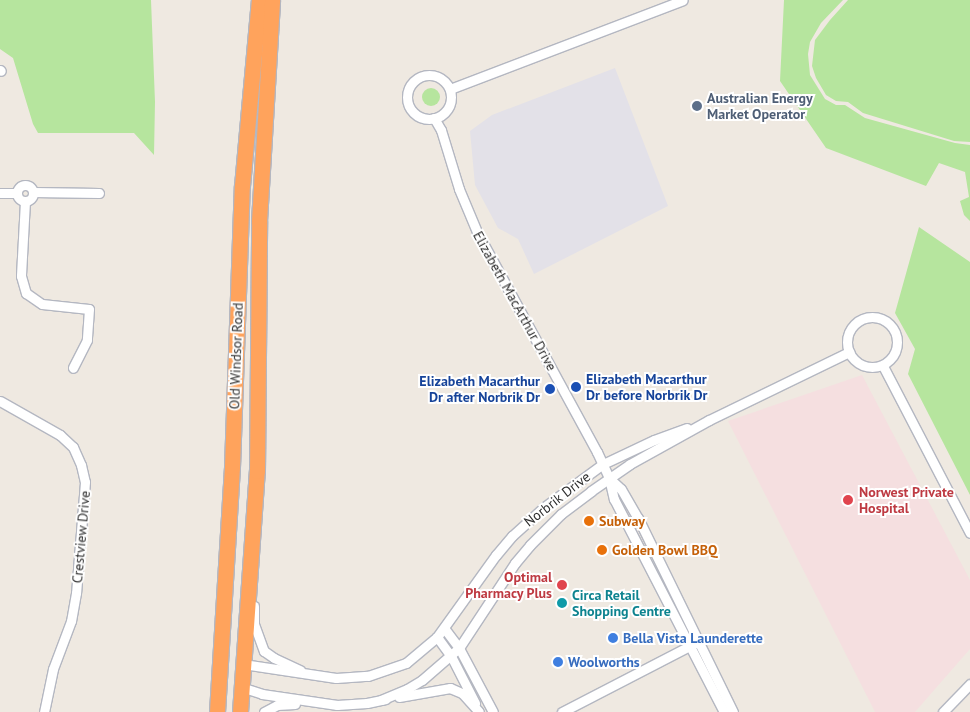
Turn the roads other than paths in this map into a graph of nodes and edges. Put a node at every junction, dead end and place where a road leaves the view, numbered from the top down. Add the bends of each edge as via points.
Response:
1 (249, 0) edge
2 (259, 0) edge
3 (272, 0) edge
4 (279, 0) edge
5 (683, 0) edge
6 (268, 85) junction
7 (450, 89) junction
8 (250, 94) junction
9 (434, 118) junction
10 (33, 192) junction
11 (0, 193) edge
12 (16, 193) junction
13 (99, 193) dead end
14 (25, 201) junction
15 (849, 352) junction
16 (883, 366) junction
17 (73, 368) dead end
18 (0, 401) edge
19 (709, 420) junction
20 (604, 464) junction
21 (257, 471) junction
22 (609, 478) junction
23 (970, 533) edge
24 (444, 628) junction
25 (437, 637) junction
26 (694, 644) junction
27 (459, 648) junction
28 (451, 656) junction
29 (219, 661) junction
30 (244, 664) junction
31 (321, 677) junction
32 (970, 684) edge
33 (241, 687) junction
34 (381, 700) junction
35 (318, 703) junction
36 (44, 712) edge
37 (216, 712) edge
38 (240, 712) edge
39 (264, 712) edge
40 (480, 712) edge
41 (493, 712) edge
42 (562, 712) edge
43 (724, 712) edge
44 (734, 712) edge
45 (943, 712) edge

1 - 8 highway
2 - 8 highway, Old Windsor Road
3 - 6 highway, Old Windsor Road
4 - 6 highway
5 - 7 street
6 - 21 highway, Old Windsor Road via 259,221
7 - 9 street via 450,104 445,112
7 - 9 street via 441,79 428,75 417,78 408,90 411,110 421,117
8 - 29 highway, Old Windsor Road via 242,186 231,476
9 - 20 street, Elizabeth MacArthur Drive via 477,232
10 - 12 street via 30,186 22,184
10 - 13 street
10 - 14 street
11 - 12 street
12 - 14 street
14 - 17 street via 21,276 26,293 42,304 89,308 87,340
15 - 16 street via 863,365
15 - 16 street via 850,330 858,322 874,317 886,321 892,327 897,343 891,358
15 - 19 street, Norbrik Drive
16 - 23 street
18 - 36 street, Crestview Drive via 60,434 73,447 86,482 71,621 53,669
19 - 20 street, Norbrik Drive via 654,440
19 - 22 street, Norbrik Drive
20 - 22 street, Elizabeth MacArthur Drive
20 - 24 street, Norbrik Drive via 543,508 512,536
21 - 30 highway, Old Windsor Road
21 - 31 street via 254,624 257,635 264,651 274,658
22 - 26 street, Elizabeth MacArthur Drive via 614,499
22 - 26 street via 621,489 638,518
22 - 27 street, Norbrik Drive via 561,514 530,545
24 - 25 street, Norbrik Drive
24 - 27 street
25 - 28 street, Norbrik Drive
25 - 31 street, Norbrik Drive via 406,663 383,672 352,678
26 - 42 street
26 - 43 street
26 - 44 street
27 - 28 street, Norbrik Drive
27 - 41 street
28 - 34 street, Norbrik Drive via 407,689
28 - 40 street, Norbrik Drive
29 - 30 highway
29 - 33 highway
29 - 37 highway, Old Windsor Road
30 - 31 street, Norbrik Drive
30 - 33 highway, Old Windsor Road
32 - 45 street
33 - 35 street, Norbrik Drive via 262,694
33 - 38 highway, Old Windsor Road
34 - 35 street, Norbrik Drive via 352,705
34 - 40 street, Norbrik Drive via 450,688 462,693
35 - 39 street via 286,704

